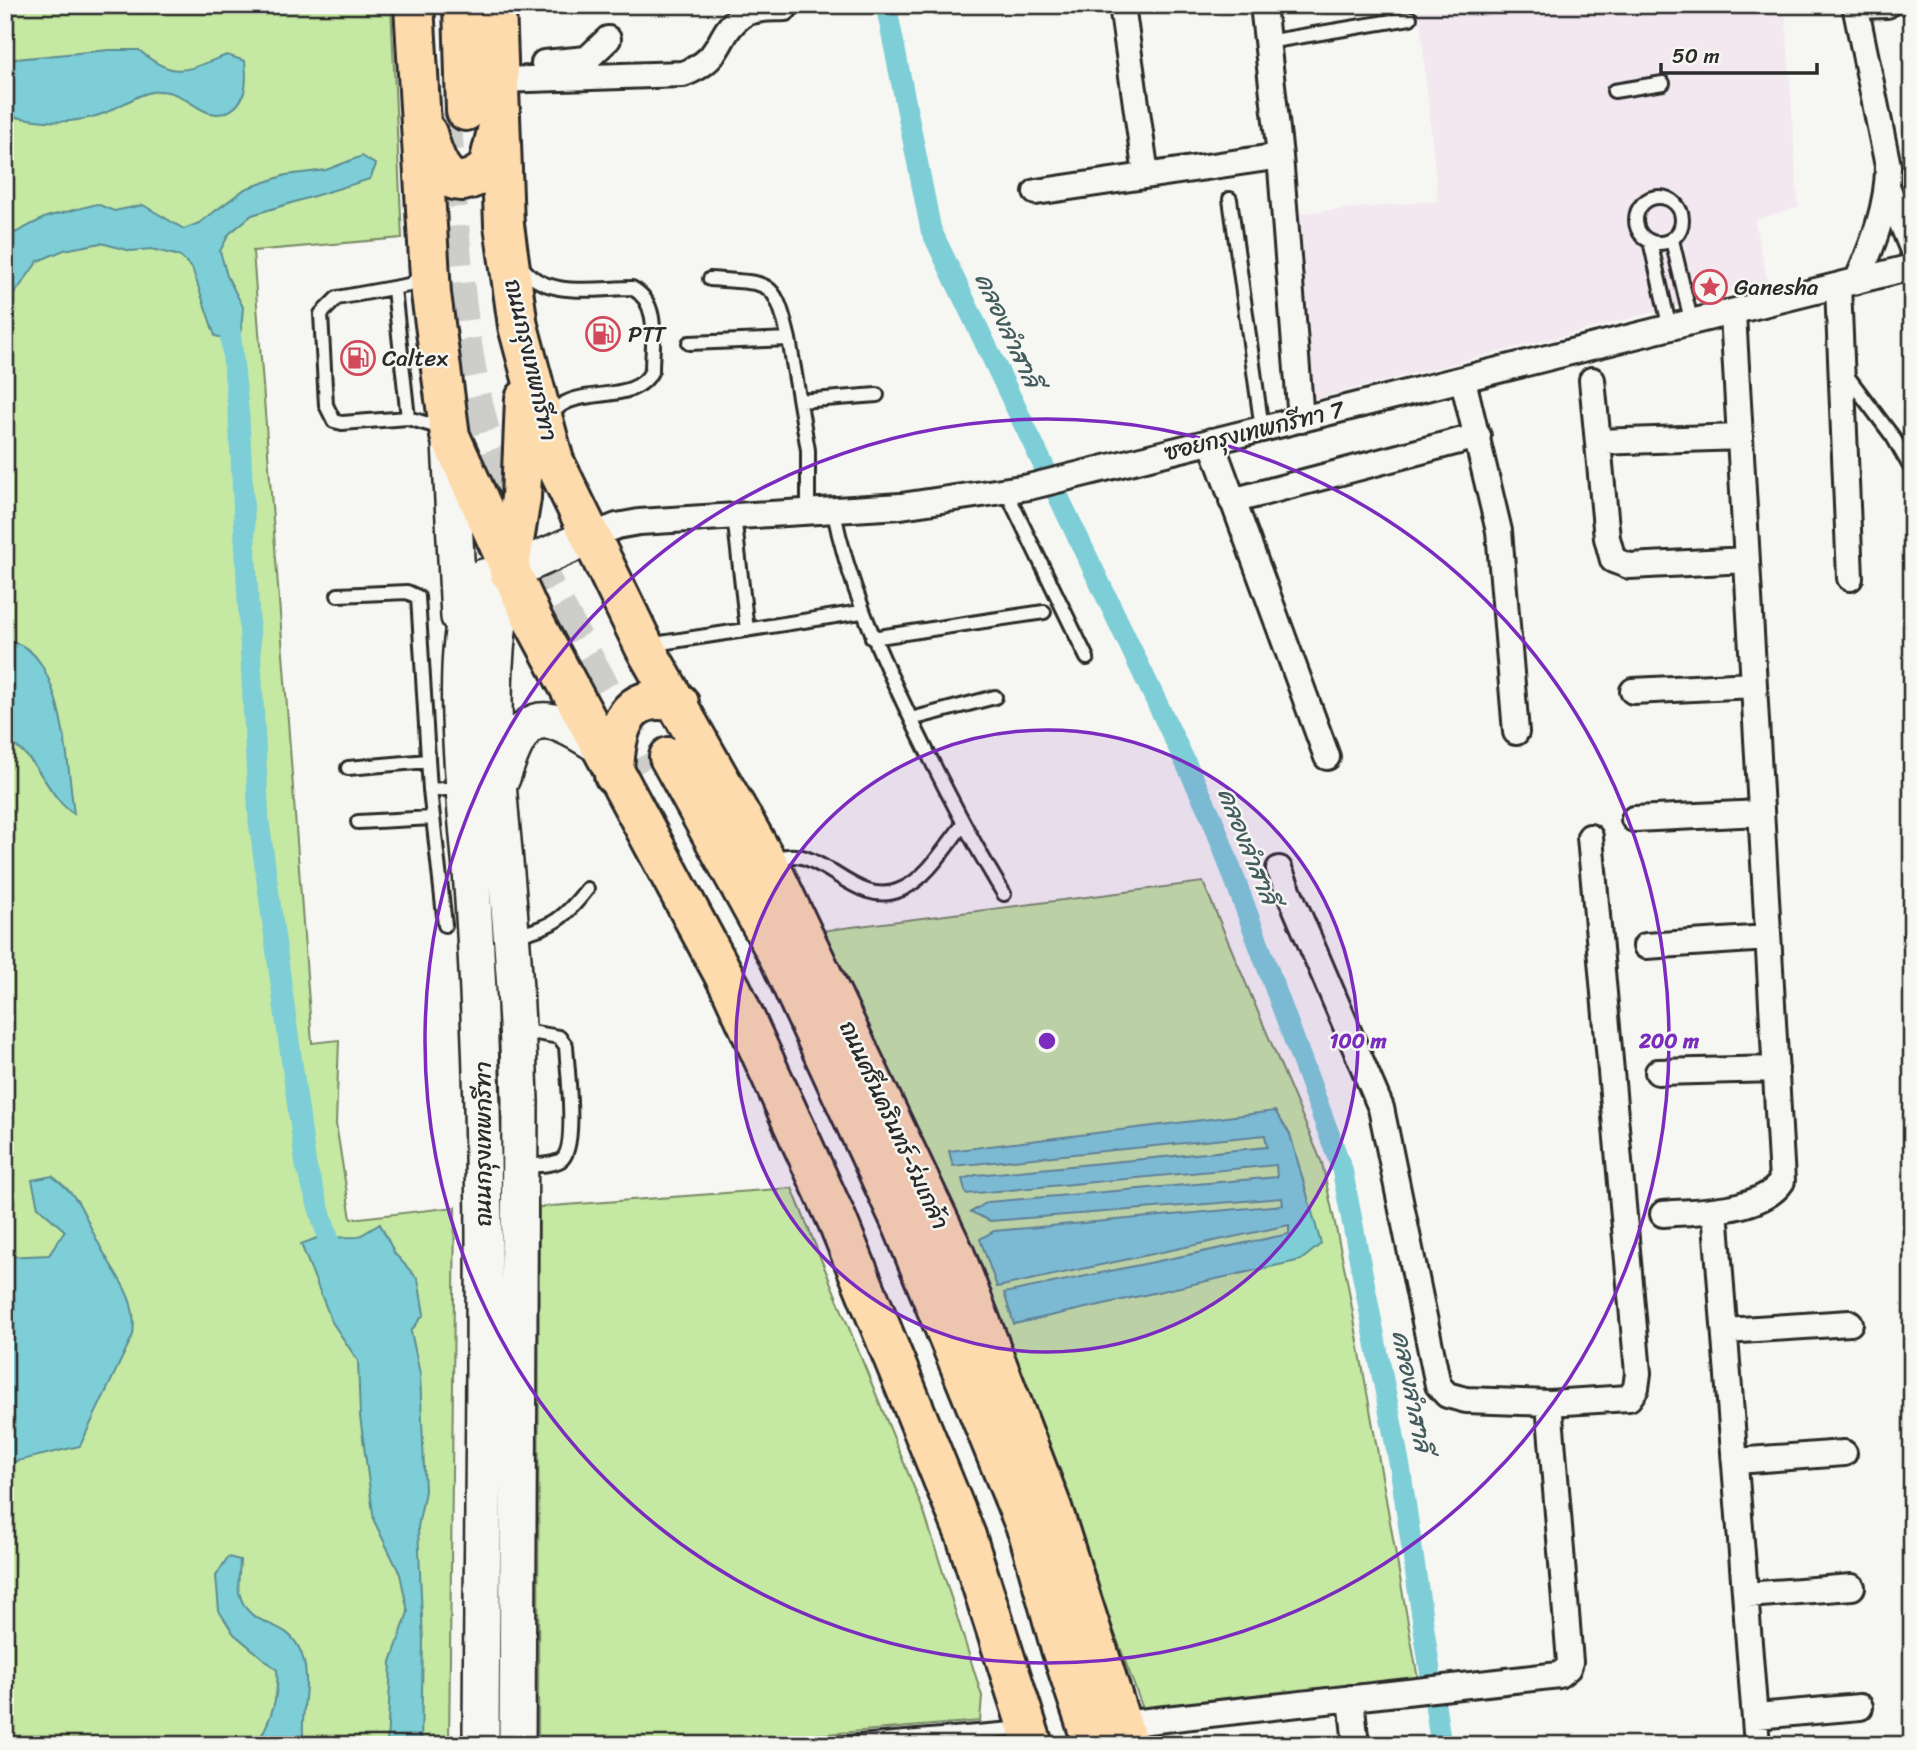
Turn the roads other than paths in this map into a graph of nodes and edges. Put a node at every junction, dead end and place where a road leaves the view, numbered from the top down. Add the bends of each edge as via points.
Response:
1 (414, 5) edge
2 (438, 5) edge
3 (463, 5) edge
4 (496, 5) edge
5 (1122, 5) edge
6 (1263, 5) edge
7 (1855, 5) edge
8 (1887, 5) edge
9 (785, 8) dead end
10 (1410, 18) dead end
11 (608, 39) dead end
12 (1267, 42) junction
13 (1663, 83) dead end
14 (1614, 91) dead end
15 (471, 98) junction
16 (1280, 156) junction
17 (1146, 175) junction
18 (1888, 189) junction
19 (1036, 192) dead end
20 (1230, 199) dead end
21 (504, 225) junction
22 (1672, 240) junction
23 (1650, 241) junction
24 (428, 242) junction
25 (1912, 248) edge
26 (1912, 267) edge
27 (710, 279) dead end
28 (1848, 284) junction
29 (394, 289) junction
30 (1733, 314) junction
31 (1681, 327) junction
32 (789, 339) junction
33 (689, 343) dead end
34 (528, 362) junction
35 (1841, 367) junction
36 (1463, 380) junction
37 (1592, 380) dead end
38 (877, 395) dead end
39 (800, 401) junction
40 (408, 418) junction
41 (1301, 420) junction
42 (543, 423) junction
43 (1262, 429) junction
44 (450, 433) junction
45 (1478, 436) junction
46 (1740, 436) junction
47 (1211, 441) junction
48 (1598, 442) junction
49 (1912, 470) edge
50 (1017, 489) junction
51 (1232, 501) junction
52 (833, 508) junction
53 (808, 511) junction
54 (734, 515) junction
55 (589, 537) junction
56 (1747, 559) junction
57 (509, 572) junction
58 (1850, 578) dead end
59 (338, 595) dead end
60 (861, 612) junction
61 (1044, 612) dead end
62 (747, 630) junction
63 (460, 638) junction
64 (872, 638) junction
65 (644, 646) junction
66 (1087, 659) dead end
67 (1754, 685) junction
68 (1633, 691) dead end
69 (995, 696) dead end
70 (679, 704) junction
71 (911, 719) junction
72 (1516, 732) dead end
73 (1327, 757) dead end
74 (428, 761) junction
75 (632, 761) junction
76 (348, 768) dead end
77 (482, 788) junction
78 (430, 790) junction
79 (1761, 813) junction
80 (433, 818) junction
81 (1634, 819) dead end
82 (358, 822) dead end
83 (962, 826) junction
84 (1590, 837) dead end
85 (765, 859) junction
86 (1279, 870) dead end
87 (587, 889) dead end
88 (1004, 894) dead end
89 (445, 925) dead end
90 (512, 936) junction
91 (1768, 938) junction
92 (1646, 946) dead end
93 (518, 1030) junction
94 (1776, 1069) junction
95 (1658, 1072) dead end
96 (519, 1167) junction
97 (1715, 1210) junction
98 (1662, 1213) dead end
99 (518, 1219) junction
100 (483, 1222) junction
101 (1850, 1322) dead end
102 (1725, 1331) junction
103 (1549, 1403) junction
104 (1844, 1453) dead end
105 (1736, 1461) junction
106 (1852, 1587) dead end
107 (1747, 1595) junction
108 (1351, 1698) junction
109 (1860, 1707) dead end
110 (1756, 1716) junction
111 (1030, 1736) edge
112 (1119, 1740) edge
113 (481, 1745) edge
114 (517, 1745) edge
115 (823, 1745) edge
116 (1065, 1745) edge
117 (1356, 1745) edge
118 (1758, 1745) edge

1 - 15 main road, ถนนกรุงเทพกรีฑา
2 - 15 main road, ถนนกรุงเทพกรีฑา
3 - 15 main road, ถนนกรุงเทพกรีฑา
4 - 15 main road, ถนนกรุงเทพกรีฑา
5 - 17 street
6 - 12 street
7 - 8 street
7 - 18 street via 1888,166
9 - 15 street via 741,15 707,62 683,74
10 - 12 lane
11 - 15 street via 587,59
12 - 16 street
13 - 14 lane
15 - 21 main road, ถนนกรุงเทพกรีฑา
15 - 24 main road, ถนนกรุงเทพกรีฑา
16 - 17 street
16 - 41 street
17 - 19 street
18 - 25 street
18 - 28 street via 1871,249
20 - 43 lane
21 - 34 main road, ถนนกรุงเทพกรีฑา via 518,326
21 - 42 lane via 517,260 537,282 551,288 632,288 648,301 652,313 650,376 633,388 566,402
22 - 23 lane
22 - 23 lane via 1681,228 1682,213 1672,201 1658,197 1644,203 1637,216 1639,231
22 - 31 lane
23 - 31 lane
24 - 29 lane via 416,280
24 - 44 main road, ถนนกรุงเทพกรีฑา
26 - 28 street, ซอยกรุงเทพกรีฑา 7
27 - 32 lane via 771,288 780,302
28 - 30 street, ซอยกรุงเทพกรีฑา 7
28 - 35 street
29 - 40 lane
29 - 40 lane via 337,298 321,314 326,405 334,421 342,423
30 - 31 street, ซอยกรุงเทพกรีฑา 7
30 - 46 street
31 - 36 street, ซอยกรุงเทพกรีฑา 7
32 - 33 lane
32 - 39 lane
34 - 42 main road, ถนนกรุงเทพกรีฑา
34 - 57 main road via 521,498
35 - 49 lane
35 - 58 street
36 - 41 street, ซอยกรุงเทพกรีฑา 7
36 - 45 street
37 - 48 street
38 - 39 lane
39 - 53 lane via 810,474
40 - 44 lane
41 - 43 street, ซอยกรุงเทพกรีฑา 7
42 - 55 main road, ถนนกรุงเทพกรีฑา via 554,461
43 - 47 street, ซอยกรุงเทพกรีฑา 7
44 - 57 main road, ถนนกรุงเทพกรีฑา
44 - 63 main road
45 - 51 street
45 - 72 street via 1499,531
46 - 48 street
46 - 56 street
47 - 50 street, ซอยกรุงเทพกรีฑา 7
47 - 51 street
48 - 56 street via 1613,560 1629,566
50 - 52 street, ซอยกรุงเทพกรีฑา 7 via 901,506
50 - 66 lane
51 - 73 street
52 - 53 street, ซอยกรุงเทพกรีฑา 7
52 - 60 lane
53 - 54 street, ซอยกรุงเทพกรีฑา 7
54 - 55 street, ซอยกรุงเทพกรีฑา 7 via 639,522
54 - 62 lane
55 - 57 main road, ถนนกรุงเทพกรีฑา
55 - 65 main road, ถนนศรีนครินทร์-ร่มเกล้า
56 - 67 street
57 - 63 main road, ถนนกรุงเทพกรีฑา via 493,573 474,588
57 - 75 main road, ถนนศรีนครินทร์-ร่มเกล้า
57 - 77 main road, ถนนกรุงเทพกรีฑา via 498,612
59 - 74 lane via 407,592 418,597
60 - 62 lane
60 - 64 lane
61 - 64 lane
62 - 65 lane
63 - 77 main road, ถนนกรุงเทพกรีฑา
64 - 71 lane
65 - 70 main road, ถนนศรีนครินทร์-ร่มเกล้า
67 - 68 street
67 - 79 street
69 - 71 lane
70 - 75 main road via 656,699 626,716 614,744
70 - 85 main road, ถนนศรีนครินทร์-ร่มเกล้า
71 - 83 lane
74 - 76 lane
74 - 78 lane
75 - 77 main road via 554,721 533,723 516,738
75 - 111 main road, ถนนศรีนครินทร์-ร่มเกล้า via 837,1220 966,1536
75 - 112 main road, ถนนศรีนครินทร์-ร่มเกล้า via 779,957 903,1226 1029,1535 1060,1649
75 - 116 main road, ถนนศรีนครินทร์-ร่มเกล้า via 758,967 883,1237 1013,1564
77 - 78 lane
77 - 90 main road, ถนนกรุงเทพกรีฑา
77 - 100 main road, ถนนกรุงเทพกรีฑา
78 - 80 lane
79 - 81 street
79 - 91 street
80 - 82 lane
80 - 89 lane
83 - 85 lane via 904,889 887,893 855,886 798,856
83 - 88 lane
84 - 103 street via 1638,1373 1629,1398
85 - 112 main road, ถนนศรีนครินทร์-ร่มเกล้า via 955,1255 1052,1508
86 - 103 street via 1381,1108 1438,1385 1447,1395 1466,1400
87 - 90 lane via 567,915 547,928
90 - 93 main road, ถนนกรุงเทพกรีฑา
91 - 92 street
91 - 94 street
93 - 96 main road, ถนนกรุงเทพกรีฑา
93 - 96 lane via 559,1037 566,1046 570,1142 564,1159
94 - 95 street
94 - 97 street via 1782,1181 1774,1193 1760,1200
96 - 99 main road, ถนนกรุงเทพกรีฑา
97 - 98 street
97 - 102 street
99 - 100 main road
99 - 114 main road, ถนนกรุงเทพกรีฑา
100 - 113 main road, ถนนกรุงเทพกรีฑา
101 - 102 street
102 - 105 street
103 - 108 street via 1570,1662 1559,1675
104 - 105 street
105 - 107 street
106 - 107 street
107 - 110 street
108 - 112 street
108 - 117 street
109 - 110 street
110 - 118 street
111 - 115 lane

